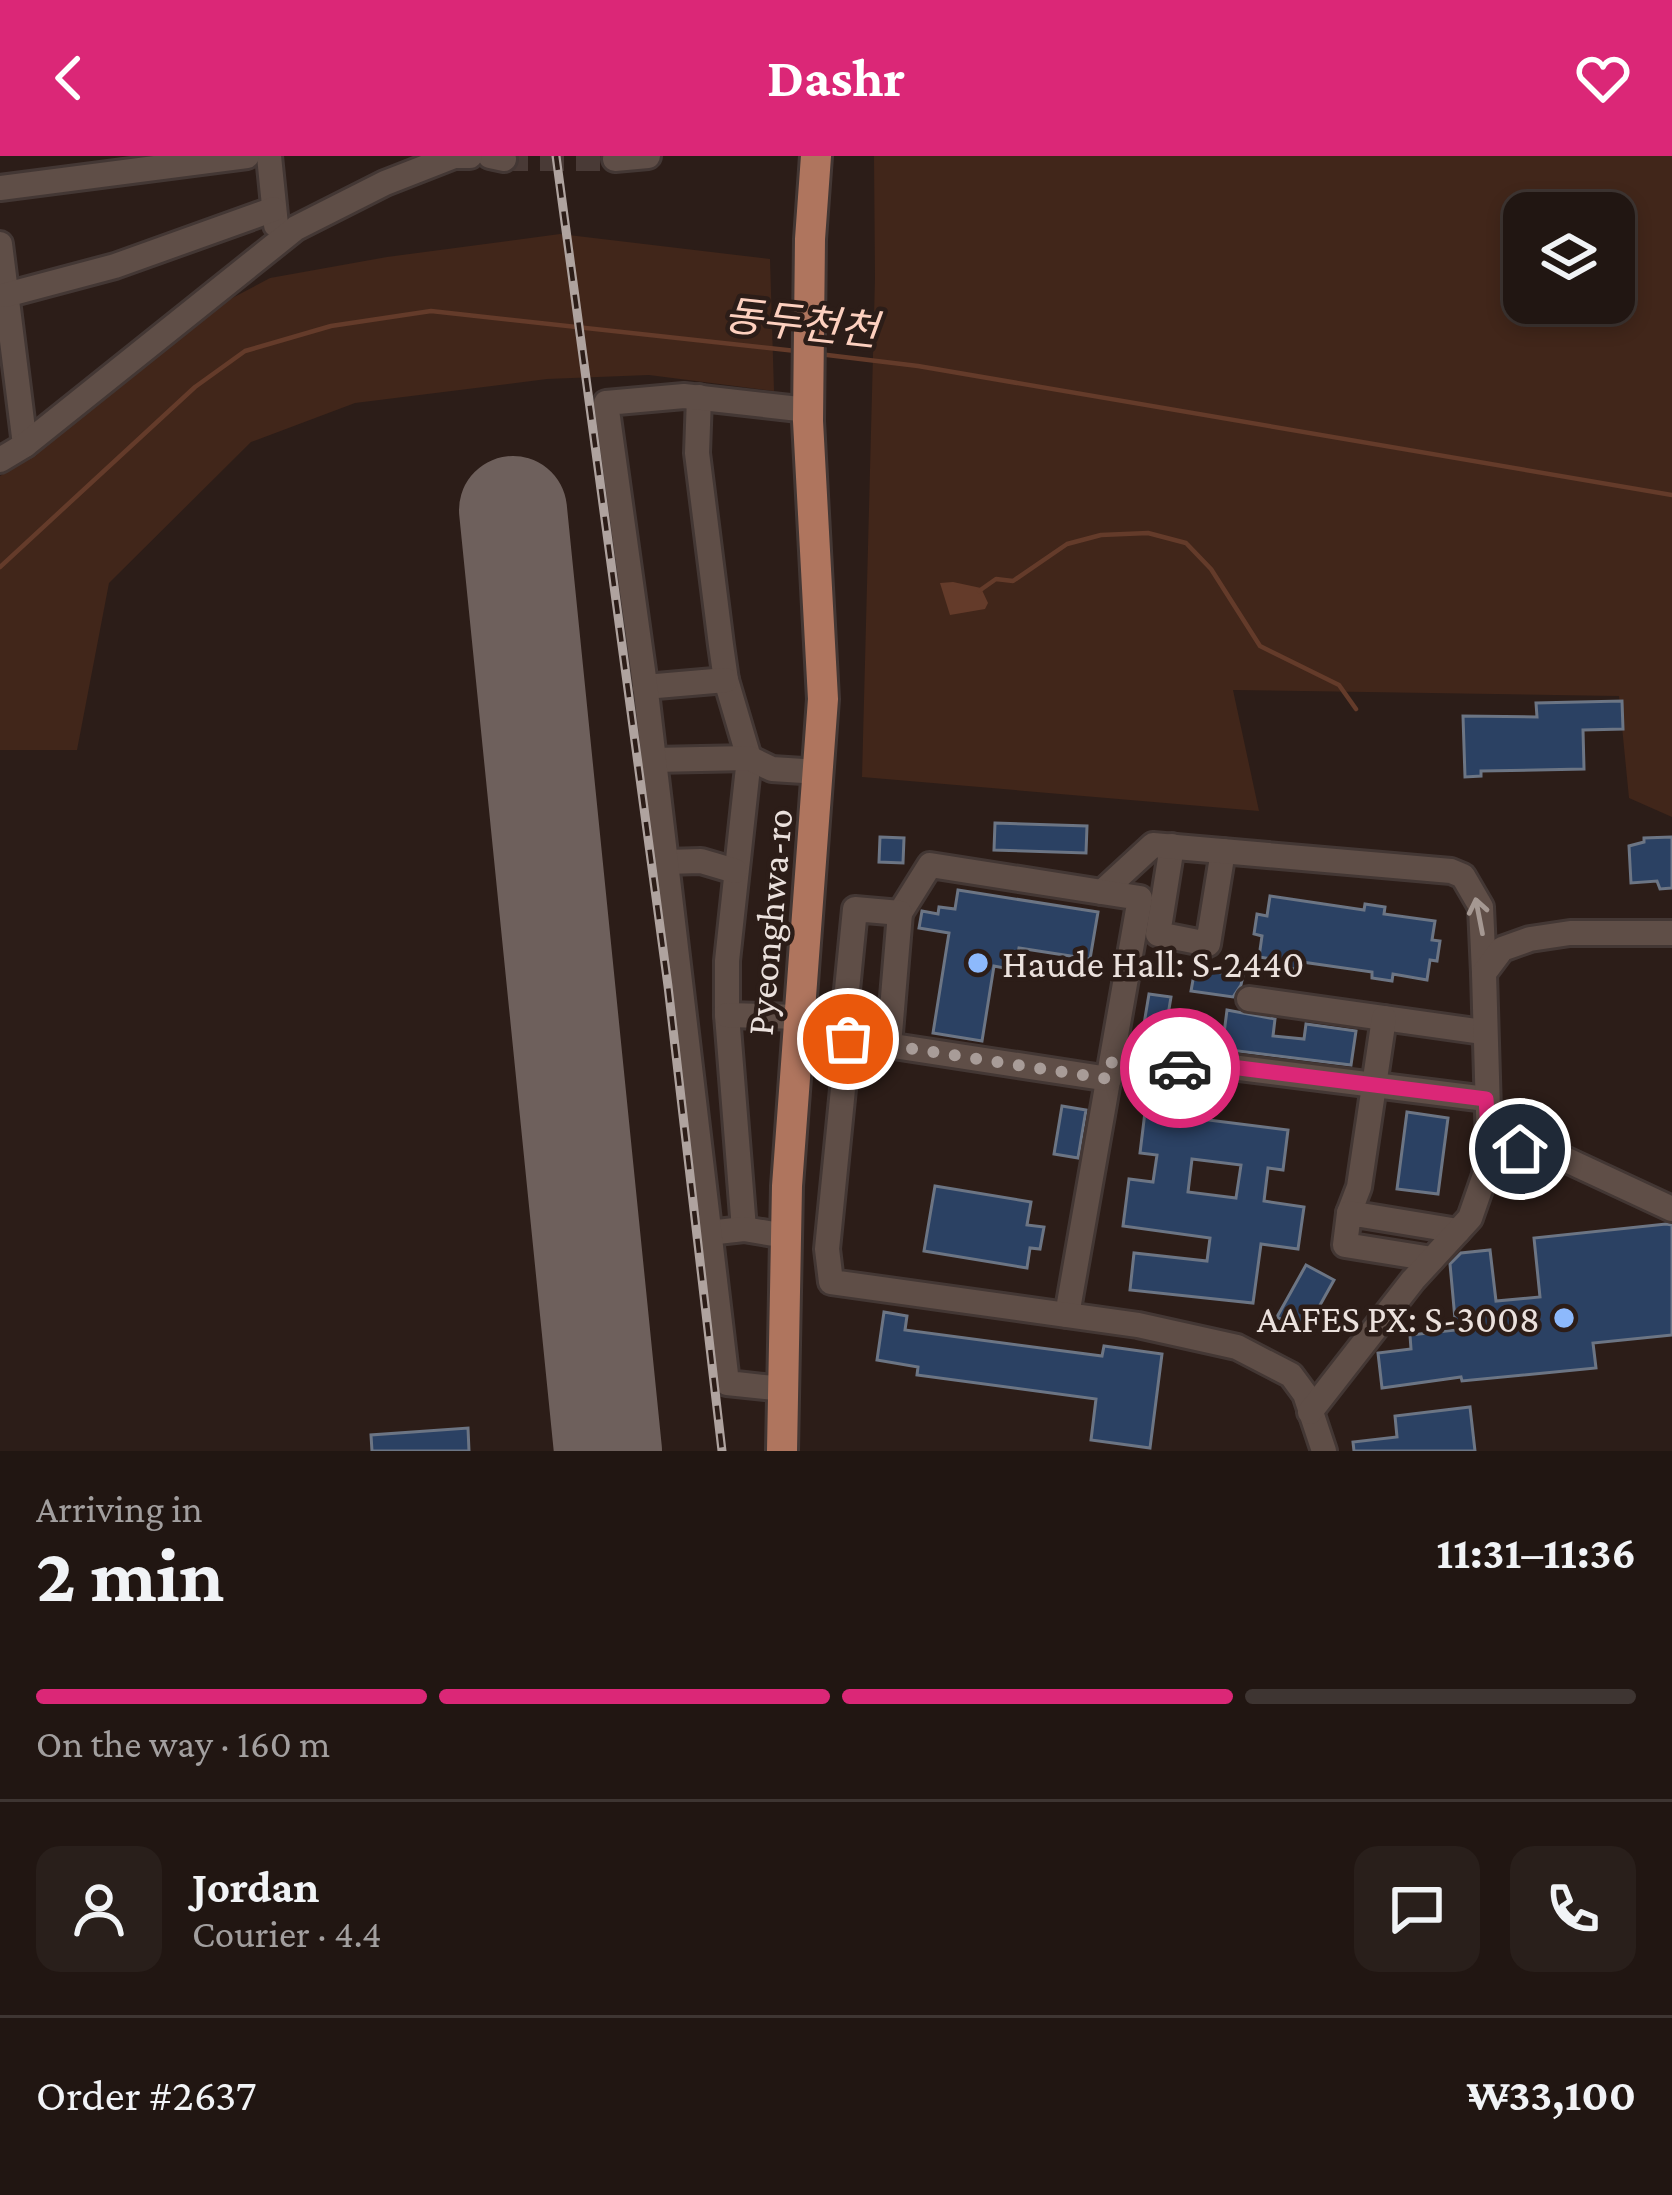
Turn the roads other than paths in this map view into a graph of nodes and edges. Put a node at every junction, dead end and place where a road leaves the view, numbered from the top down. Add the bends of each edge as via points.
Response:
1 (247, 156) edge
2 (269, 156) edge
3 (470, 156) edge
4 (648, 156) edge
5 (816, 156) edge
6 (614, 159) dead end
7 (0, 188) edge
8 (274, 209) junction
9 (278, 242) junction
10 (0, 244) edge
11 (6, 295) junction
12 (699, 397) junction
13 (808, 404) junction
14 (25, 445) junction
15 (0, 460) edge
16 (726, 680) junction
17 (645, 687) junction
18 (749, 758) junction
19 (653, 760) junction
20 (819, 772) junction
21 (1172, 846) junction
22 (1223, 851) junction
23 (664, 862) junction
24 (736, 871) junction
25 (1102, 892) junction
26 (900, 913) junction
27 (1672, 933) edge
28 (1484, 973) junction
29 (1249, 999) dead end
30 (727, 1015) junction
31 (801, 1017) junction
32 (1384, 1018) junction
33 (1484, 1032) junction
34 (848, 1039) junction
35 (889, 1045) junction
36 (1111, 1070) junction
37 (1372, 1085) junction
38 (1486, 1099) junction
39 (1489, 1145) junction
40 (1672, 1209) edge
41 (1349, 1213) junction
42 (744, 1229) junction
43 (1458, 1231) junction
44 (708, 1233) junction
45 (786, 1236) junction
46 (1432, 1259) junction
47 (1067, 1315) junction
48 (783, 1389) junction
49 (1310, 1412) junction
50 (782, 1451) edge
51 (1324, 1451) edge

1 - 7 street
2 - 8 street
3 - 9 street via 385,183
4 - 6 street
5 - 13 main road, Pyeonghwa-ro
8 - 9 street
8 - 11 street
9 - 14 street
10 - 11 street
11 - 14 street
12 - 13 street
12 - 16 street via 697,452
12 - 17 street via 606,403
13 - 20 main road, Pyeonghwa-ro via 824,700
14 - 15 street
16 - 17 street
16 - 18 street
17 - 19 street
18 - 19 street
18 - 20 street via 772,769
18 - 24 street
19 - 23 street
20 - 31 main road, Pyeonghwa-ro
21 - 22 street
21 - 22 street via 1158,934 1208,944
21 - 25 street via 1153,844
28 -> 22 street via 1481,907 1463,876
23 - 24 street
23 - 44 street
24 - 30 street
25 - 26 street via 930,865
25 - 36 street via 1140,898
26 - 34 street via 855,909
26 - 35 street
27 - 28 street via 1530,939 1502,949
28 - 33 street
29 - 32 street
30 - 31 street
30 - 42 street
31 - 45 main road, Pyeonghwa-ro
32 - 33 street
32 - 37 street
33 - 38 street
34 - 35 street
34 - 47 street via 827,1249 831,1282
35 - 36 street
36 - 37 street via 1171,1072 1192,1062
36 - 47 street
37 - 38 street
37 - 41 street
38 - 39 street
39 - 40 street via 1556,1155
39 - 43 street via 1470,1218
41 - 43 street
41 - 46 street via 1345,1245
42 - 44 street
42 - 45 street
43 - 46 street
44 - 48 street via 727,1383
45 - 48 main road, Pyeonghwa-ro
46 - 49 street
47 - 49 street via 1237,1347 1291,1375
48 - 50 main road, Pyeonghwa-ro
49 - 51 street

